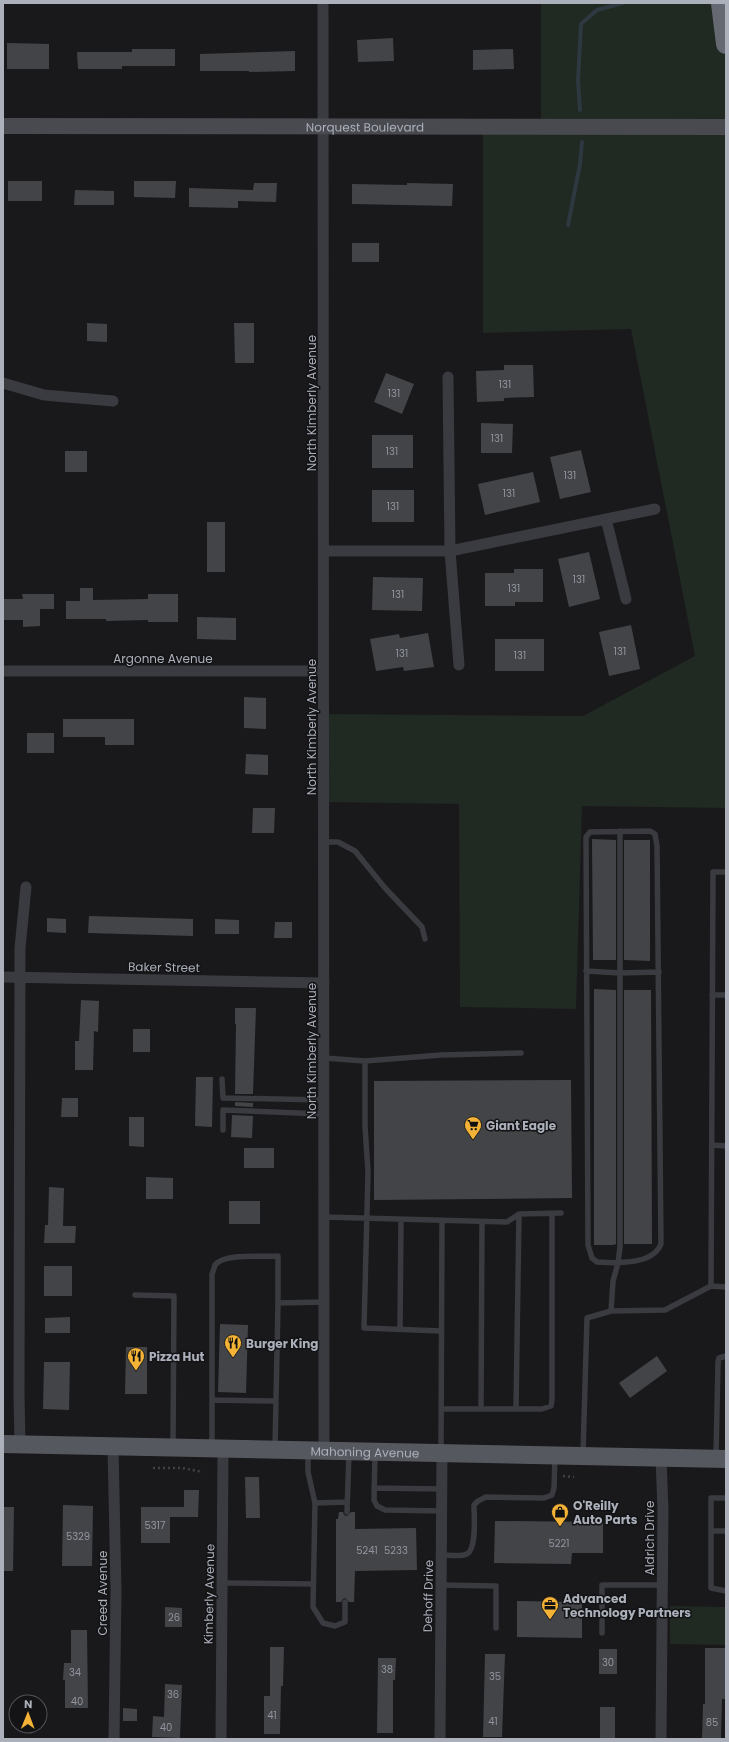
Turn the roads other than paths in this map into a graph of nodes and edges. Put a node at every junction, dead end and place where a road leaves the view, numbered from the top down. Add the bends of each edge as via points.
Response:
1 (323, 3) edge
2 (721, 3) edge
3 (726, 44) edge
4 (3, 126) edge
5 (323, 126) junction
6 (726, 127) edge
7 (448, 377) dead end
8 (3, 383) edge
9 (113, 401) dead end
10 (655, 509) dead end
11 (606, 519) junction
12 (450, 550) junction
13 (324, 551) junction
14 (626, 599) dead end
15 (459, 665) dead end
16 (3, 671) edge
17 (323, 671) junction
18 (620, 831) junction
19 (324, 842) junction
20 (726, 872) edge
21 (26, 887) dead end
22 (425, 939) dead end
23 (586, 971) junction
24 (659, 972) junction
25 (620, 973) junction
26 (3, 977) edge
27 (21, 978) junction
28 (324, 983) junction
29 (712, 995) junction
30 (726, 995) edge
31 (521, 1053) dead end
32 (324, 1058) junction
33 (365, 1061) junction
34 (222, 1080) dead end
35 (223, 1098) junction
36 (324, 1100) junction
37 (223, 1110) junction
38 (324, 1114) junction
39 (223, 1130) dead end
40 (712, 1145) junction
41 (726, 1146) edge
42 (552, 1213) junction
43 (561, 1213) dead end
44 (519, 1214) junction
45 (324, 1217) junction
46 (367, 1218) junction
47 (401, 1220) junction
48 (442, 1221) junction
49 (482, 1222) junction
50 (618, 1263) junction
51 (711, 1286) junction
52 (726, 1287) edge
53 (134, 1294) dead end
54 (324, 1302) junction
55 (278, 1303) junction
56 (611, 1311) junction
57 (400, 1329) junction
58 (441, 1331) junction
59 (726, 1356) edge
60 (212, 1400) junction
61 (276, 1401) junction
62 (441, 1409) junction
63 (481, 1409) junction
64 (516, 1409) junction
65 (12, 1444) edge
66 (113, 1446) junction
67 (173, 1448) junction
68 (217, 1448) junction
69 (275, 1450) junction
70 (316, 1450) junction
71 (349, 1451) junction
72 (375, 1452) junction
73 (442, 1454) junction
74 (555, 1456) junction
75 (583, 1456) junction
76 (661, 1458) junction
77 (721, 1459) edge
78 (374, 1488) junction
79 (442, 1489) junction
80 (726, 1498) edge
81 (348, 1502) junction
82 (315, 1503) junction
83 (442, 1511) junction
84 (347, 1512) dead end
85 (710, 1531) junction
86 (726, 1531) edge
87 (442, 1555) junction
88 (222, 1583) junction
89 (313, 1584) junction
90 (441, 1585) junction
91 (662, 1585) junction
92 (726, 1591) edge
93 (345, 1602) dead end
94 (496, 1628) dead end
95 (602, 1633) dead end
96 (114, 1739) edge
97 (221, 1739) edge
98 (440, 1739) edge
99 (661, 1739) edge

1 - 5 street, North Kimberly Avenue
2 - 3 highway
4 - 5 street, Norquest Boulevard
5 - 6 street, Norquest Boulevard
5 - 13 street, North Kimberly Avenue
7 - 12 street
8 - 9 street via 44,395
10 - 11 street
11 - 12 street
11 - 14 street
12 - 13 street
12 - 15 street
13 - 17 street, North Kimberly Avenue
16 - 17 street, Argonne Avenue
17 - 19 street, North Kimberly Avenue
18 - 23 lane via 590,832 586,837
18 - 24 lane via 650,830 655,834
18 - 25 lane
19 - 22 lane via 338,842 355,851 422,927
19 - 28 street, North Kimberly Avenue
20 - 29 lane via 713,872
21 - 27 street via 20,948
23 - 25 lane
23 - 50 lane via 588,1245 592,1258 597,1262
24 - 25 lane
24 - 50 lane via 661,1244 658,1251 650,1256
25 - 50 lane
26 - 27 street, Baker Street
27 - 28 street, Baker Street
27 - 65 street via 19,1388
28 - 32 street, North Kimberly Avenue
29 - 30 lane
29 - 40 lane
31 - 33 lane via 441,1055
32 - 33 lane
32 - 36 street, North Kimberly Avenue
33 - 46 lane
34 - 35 lane
35 - 36 lane
35 - 37 lane
36 - 38 street, North Kimberly Avenue
37 - 38 lane
37 - 39 lane
38 - 45 street, North Kimberly Avenue
40 - 41 lane
40 - 51 lane
42 - 43 lane
42 - 44 lane
42 - 64 lane via 552,1400 550,1406 542,1409
44 - 49 lane via 507,1222
44 - 64 lane
45 - 46 lane
45 - 54 street, North Kimberly Avenue
46 - 47 lane
46 - 57 lane via 364,1328
47 - 48 lane
47 - 57 lane
48 - 49 lane
48 - 58 lane
49 - 63 lane
50 - 56 lane via 613,1281
51 - 52 lane
51 - 56 lane via 665,1310
53 - 67 lane via 174,1296
54 - 55 lane
54 - 70 street, North Kimberly Avenue
55 - 60 lane via 278,1256 224,1259 216,1265 212,1274
55 - 61 lane
56 - 75 lane via 586,1318
57 - 58 lane
58 - 62 lane
59 - 77 lane via 719,1358 718,1362
60 - 61 lane
60 - 68 lane
61 - 69 lane
62 - 63 lane
62 - 73 lane
63 - 64 lane
65 - 66 main road, Mahoning Avenue
66 - 67 main road, Mahoning Avenue
66 - 96 street, Creed Avenue via 116,1590
67 - 68 main road, Mahoning Avenue
68 - 69 main road, Mahoning Avenue
68 - 88 street, Kimberly Avenue
69 - 70 main road, Mahoning Avenue
70 - 71 main road, Mahoning Avenue
70 - 82 lane via 308,1472
71 - 72 main road, Mahoning Avenue
71 - 81 lane
72 - 73 main road, Mahoning Avenue
72 - 78 lane
73 - 74 main road, Mahoning Avenue
73 - 79 street, Dehoff Drive
74 - 75 main road, Mahoning Avenue
74 - 87 lane via 552,1495 544,1498 486,1497 478,1500 474,1505 474,1545 470,1552
75 - 76 main road, Mahoning Avenue
76 - 77 main road, Mahoning Avenue
76 - 91 street, Aldrich Drive
78 - 79 lane
78 - 83 lane via 374,1500 377,1506 385,1510
79 - 83 street, Dehoff Drive
80 - 85 lane via 711,1498
81 - 82 lane
81 - 84 lane
82 - 89 lane
83 - 87 street, Dehoff Drive
85 - 86 lane
85 - 92 lane via 711,1588
87 - 90 street, Dehoff Drive
88 - 89 lane
88 - 97 street, Kimberly Avenue
89 - 93 lane via 313,1607 323,1623 335,1626 345,1622
90 - 94 lane via 496,1586
90 - 98 street, Dehoff Drive
91 - 95 lane via 602,1585
91 - 99 street, Aldrich Drive

